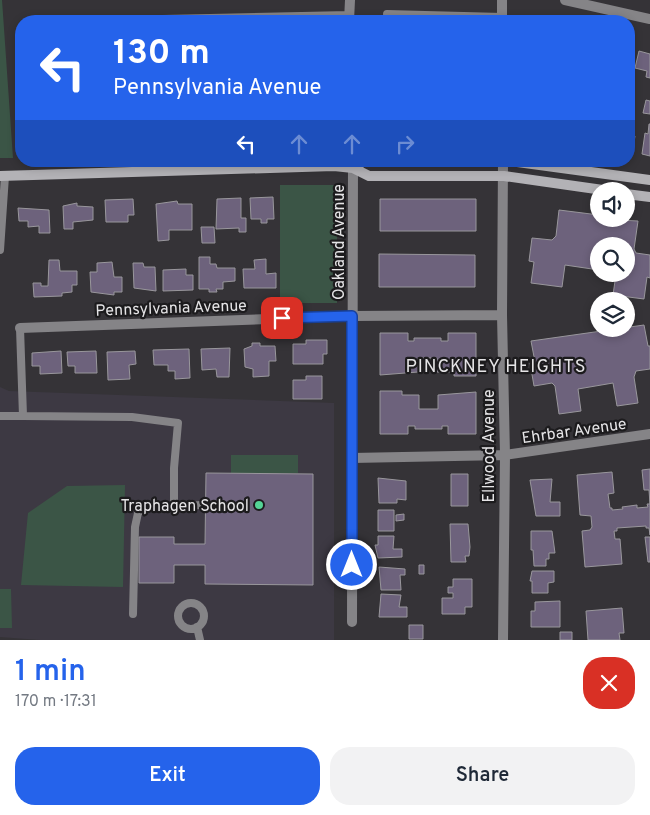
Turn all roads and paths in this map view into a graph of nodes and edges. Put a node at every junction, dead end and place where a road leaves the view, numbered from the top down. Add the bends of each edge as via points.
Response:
1 (350, 0) edge
2 (502, 0) edge
3 (565, 0) edge
4 (387, 14) dead end
5 (349, 15) edge
6 (410, 15) edge
7 (502, 15) edge
8 (632, 15) edge
9 (635, 16) edge
10 (650, 19) edge
11 (301, 167) edge
12 (353, 167) edge
13 (356, 167) edge
14 (504, 167) edge
15 (554, 167) edge
16 (3, 176) edge
17 (504, 176) junction
18 (650, 180) edge
19 (590, 188) edge
20 (635, 195) edge
21 (650, 197) edge
22 (0, 250) edge
23 (502, 315) junction
24 (352, 316) junction
25 (20, 328) joint
26 (0, 416) edge
27 (23, 416) junction
28 (650, 434) edge
29 (505, 456) junction
30 (352, 458) junction
31 (201, 505) dead end
32 (174, 507) junction
33 (133, 614) dead end
34 (352, 622) dead end
35 (197, 627) dead end
36 (200, 640) edge
37 (503, 640) edge

1 - 5 street
2 - 7 street
3 - 8 street
4 - 6 lane
9 - 10 street
11 - 16 street
12 - 24 street, Oakland Avenue
13 - 17 street via 369,176
14 - 17 street, Ellwood Avenue
15 - 18 street
16 - 22 lane
17 - 19 street
17 - 23 street, Ellwood Avenue
20 - 21 street
23 - 24 street, Pennsylvania Avenue
23 - 29 street, Ellwood Avenue
24 - 25 street, Pennsylvania Avenue
24 - 30 street, Oakland Avenue
25 - 27 lane
26 - 27 lane
27 - 32 lane via 132,418 178,423
28 - 29 street, Ehrbar Avenue
29 - 30 street, Ehrbar Avenue
29 - 37 street, Ellwood Avenue
30 - 34 street, Oakland Avenue
31 - 32 lane
32 - 33 lane via 145,507 138,513
35 - 36 lane

